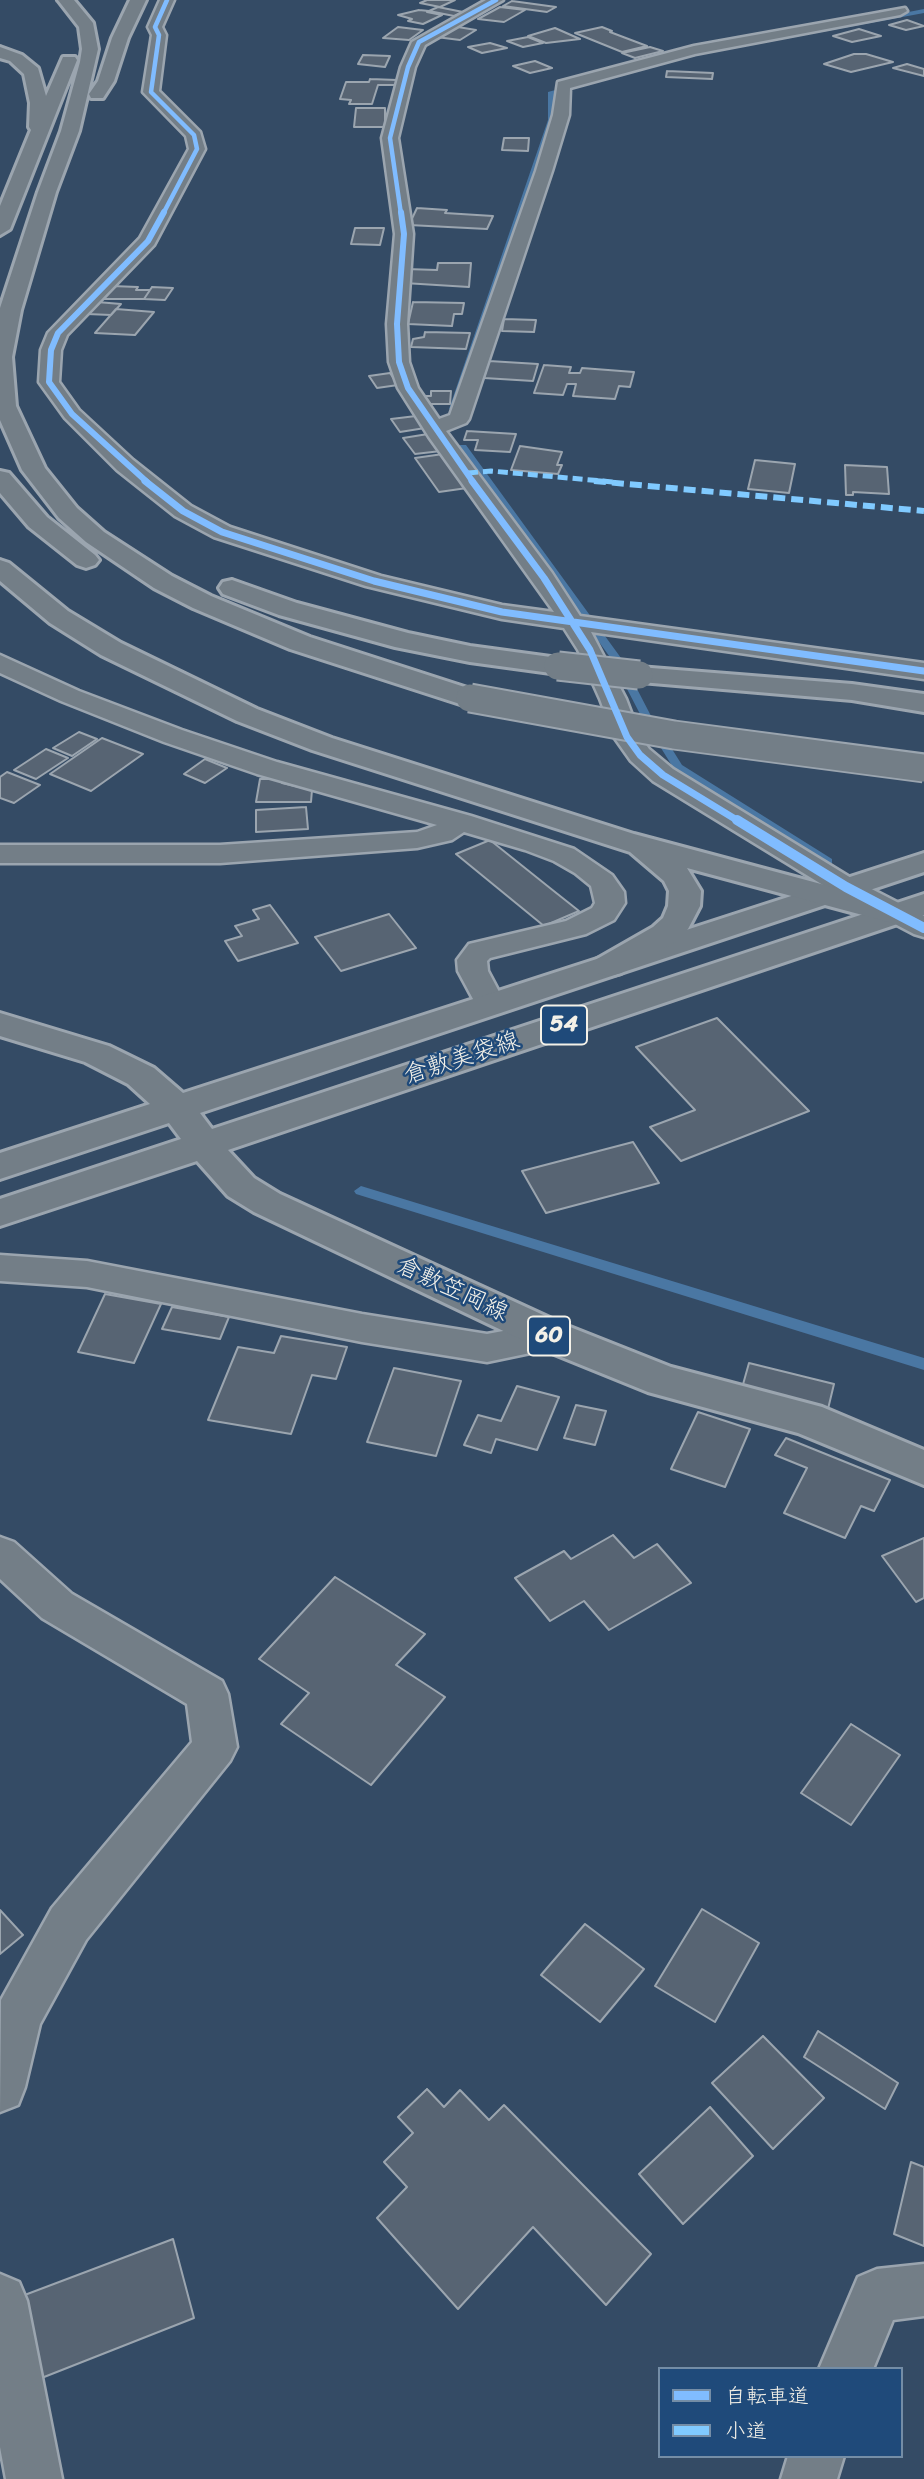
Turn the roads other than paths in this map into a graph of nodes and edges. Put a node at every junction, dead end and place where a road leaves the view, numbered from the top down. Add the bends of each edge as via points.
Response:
1 (66, 0) edge
2 (138, 0) edge
3 (167, 0) edge
4 (496, 0) edge
5 (867, 0) edge
6 (47, 1) edge
7 (0, 52) edge
8 (71, 131) junction
9 (37, 133) junction
10 (0, 229) edge
11 (434, 428) junction
12 (24, 452) junction
13 (0, 478) edge
14 (0, 568) edge
15 (585, 625) junction
16 (0, 663) edge
17 (924, 671) edge
18 (470, 698) junction
19 (924, 703) edge
20 (924, 768) edge
21 (461, 822) junction
22 (623, 841) junction
23 (0, 854) edge
24 (924, 862) edge
25 (833, 891) junction
26 (915, 916) edge
27 (609, 966) junction
28 (491, 1005) junction
29 (0, 1024) edge
30 (176, 1107) junction
31 (203, 1145) junction
32 (0, 1166) edge
33 (0, 1213) edge
34 (0, 1269) edge
35 (551, 1336) junction
36 (924, 1468) edge
37 (0, 1554) edge
38 (0, 2087) edge
39 (924, 2290) edge
40 (0, 2301) edge
41 (847, 2367) edge
42 (815, 2458) edge
43 (34, 2479) edge
44 (808, 2479) edge

1 - 8 main road via 87,26 90,49
2 - 8 main road via 106,81
3 - 15 street via 155,27 159,35 151,92 194,135 197,149 148,241 58,334 51,350 49,382 72,414 125,466 183,511 222,532 374,581 502,612
4 - 11 street via 419,43 390,138 404,234 399,362 408,388
5 - 11 street via 906,10 694,50 563,85 561,115 544,171 459,419
6 - 9 main road via 69,33 68,63
7 - 9 main road via 32,72 39,103
8 - 12 main road via 10,310 1,357 5,406
9 - 10 main road
11 - 15 street via 544,578
12 - 18 main road via 68,513 95,537 163,582 300,643
12 - 19 main road, bridge via 58,484 154,550 288,609 470,654
13 - 18 main road via 64,545 177,612 284,654
14 - 22 main road via 60,617 111,649 247,715 322,744
15 - 17 street
15 - 25 street via 590,650 627,737 640,755
16 - 21 street via 173,736 267,768
18 - 20 main road, bridge via 674,735
21 - 23 street via 442,834 417,840 220,853
21 - 28 street via 564,855 585,867 609,892 604,914 591,922 480,951 472,960 473,971
22 - 25 main road
22 - 27 main road via 648,852 678,876 685,891 684,906 665,933
24 - 25 main road, 倉敷美袋線 / 54
25 - 26 main road
25 - 27 main road, 倉敷美袋線 / 54
26 - 31 main road, 倉敷美袋線 / 54
27 - 28 main road, 倉敷美袋線 / 54
28 - 30 main road, 倉敷美袋線 / 54
29 - 30 main road via 121,1065
30 - 31 main road
30 - 32 main road
31 - 33 main road
31 - 35 main road, 倉敷笠岡線 / 60 via 241,1187 267,1203
34 - 35 street via 87,1273 487,1348
35 - 36 main road, 倉敷笠岡線 / 60 via 663,1381 807,1419
37 - 38 street via 57,1606 207,1694 215,1747 69,1924 18,2017
39 - 41 street via 877,2296
40 - 43 street
42 - 44 street

